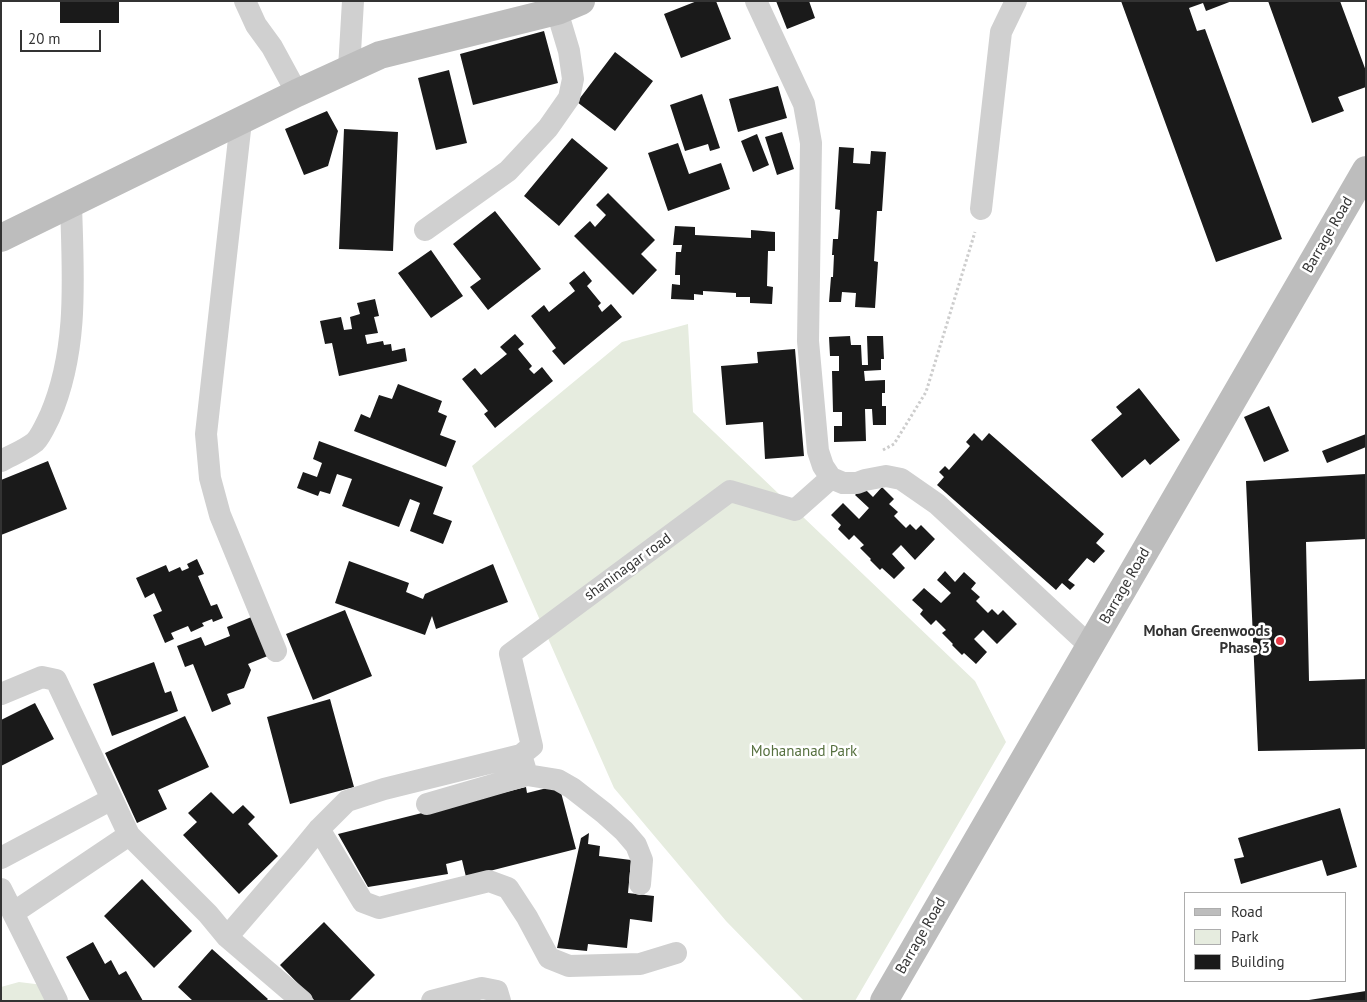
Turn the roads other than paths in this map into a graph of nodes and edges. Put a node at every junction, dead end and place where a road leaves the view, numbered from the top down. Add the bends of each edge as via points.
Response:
1 (245, 1) edge
2 (353, 1) edge
3 (756, 1) edge
4 (1016, 1) edge
5 (569, 6) edge
6 (349, 70) junction
7 (297, 93) junction
8 (241, 121) junction
9 (1366, 170) edge
10 (71, 204) junction
11 (981, 209) road end
12 (425, 230) dead end
13 (1, 238) edge
14 (1, 460) edge
15 (831, 478) junction
16 (1090, 646) junction
17 (276, 651) dead end
18 (1, 694) edge
19 (527, 758) junction
20 (112, 799) junction
21 (427, 804) dead end
22 (318, 829) junction
23 (129, 835) junction
24 (1, 858) edge
25 (640, 884) dead end
26 (1, 890) edge
27 (13, 913) junction
28 (227, 937) junction
29 (676, 953) dead end
30 (57, 1001) edge
31 (302, 1001) edge
32 (432, 1001) edge
33 (500, 1001) edge
34 (884, 1001) edge

1 - 7 street
2 - 6 street
3 - 15 street via 804,104 812,144 808,342 818,451
4 - 11 street via 1001,32
5 - 6 street via 380,55
5 - 12 street via 572,79 569,98 548,128 508,171
6 - 7 street
7 - 8 street
8 - 10 street
8 - 17 street via 206,434 210,478 220,515
9 - 16 street, Barrage Road
10 - 13 street
10 - 14 street via 73,299 67,361 55,404 36,441
15 - 16 street via 843,483 886,476 901,479 938,504
15 - 19 street, shaninagar road via 795,510 730,492 510,654
16 - 34 street, Barrage Road
18 - 20 street via 42,677 56,680
19 - 21 street
19 - 22 street via 347,801
19 - 25 street via 580,794 624,831 636,845 642,860
20 - 23 street
20 - 24 street
22 - 28 street
22 - 29 street via 363,902 379,908 489,881 508,888 549,958 569,966 640,964
23 - 27 street
23 - 28 street
26 - 27 street
27 - 30 street
28 - 31 street
32 - 33 street via 482,988 497,991

